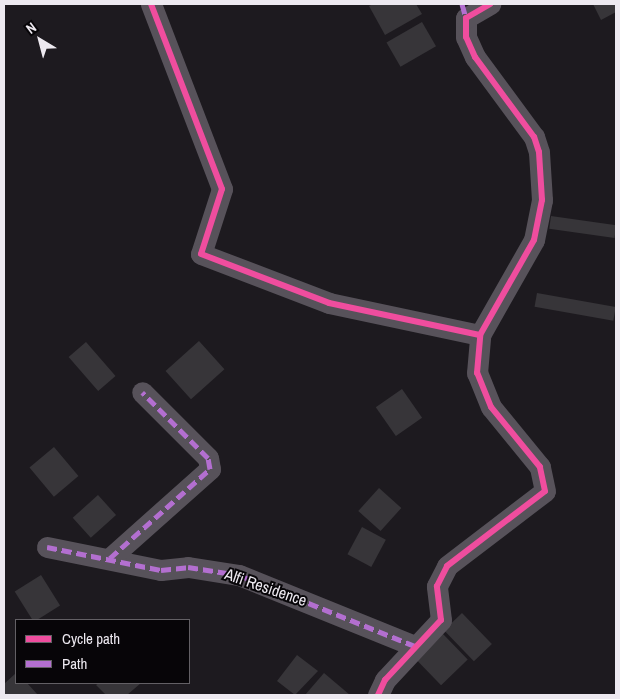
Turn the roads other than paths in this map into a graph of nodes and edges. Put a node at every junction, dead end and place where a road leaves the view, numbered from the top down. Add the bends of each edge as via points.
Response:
1 (151, 4) edge
2 (490, 4) edge
3 (464, 11) edge
4 (480, 335) junction
5 (142, 392) dead end
6 (46, 547) dead end
7 (110, 558) junction
8 (415, 646) junction
9 (378, 695) edge

1 - 4 street via 222,189 200,254 329,303
2 - 3 street
3 - 4 street via 466,37 475,56 534,137 539,152 542,200 534,240
4 - 8 street via 476,352 482,392 540,467 545,491 447,566 437,586 441,620 434,632
5 - 7 street via 208,458 210,469
6 - 7 street, Alfi Residence
7 - 8 street, Alfi Residence via 161,570 188,567 239,576
8 - 9 street via 385,680

